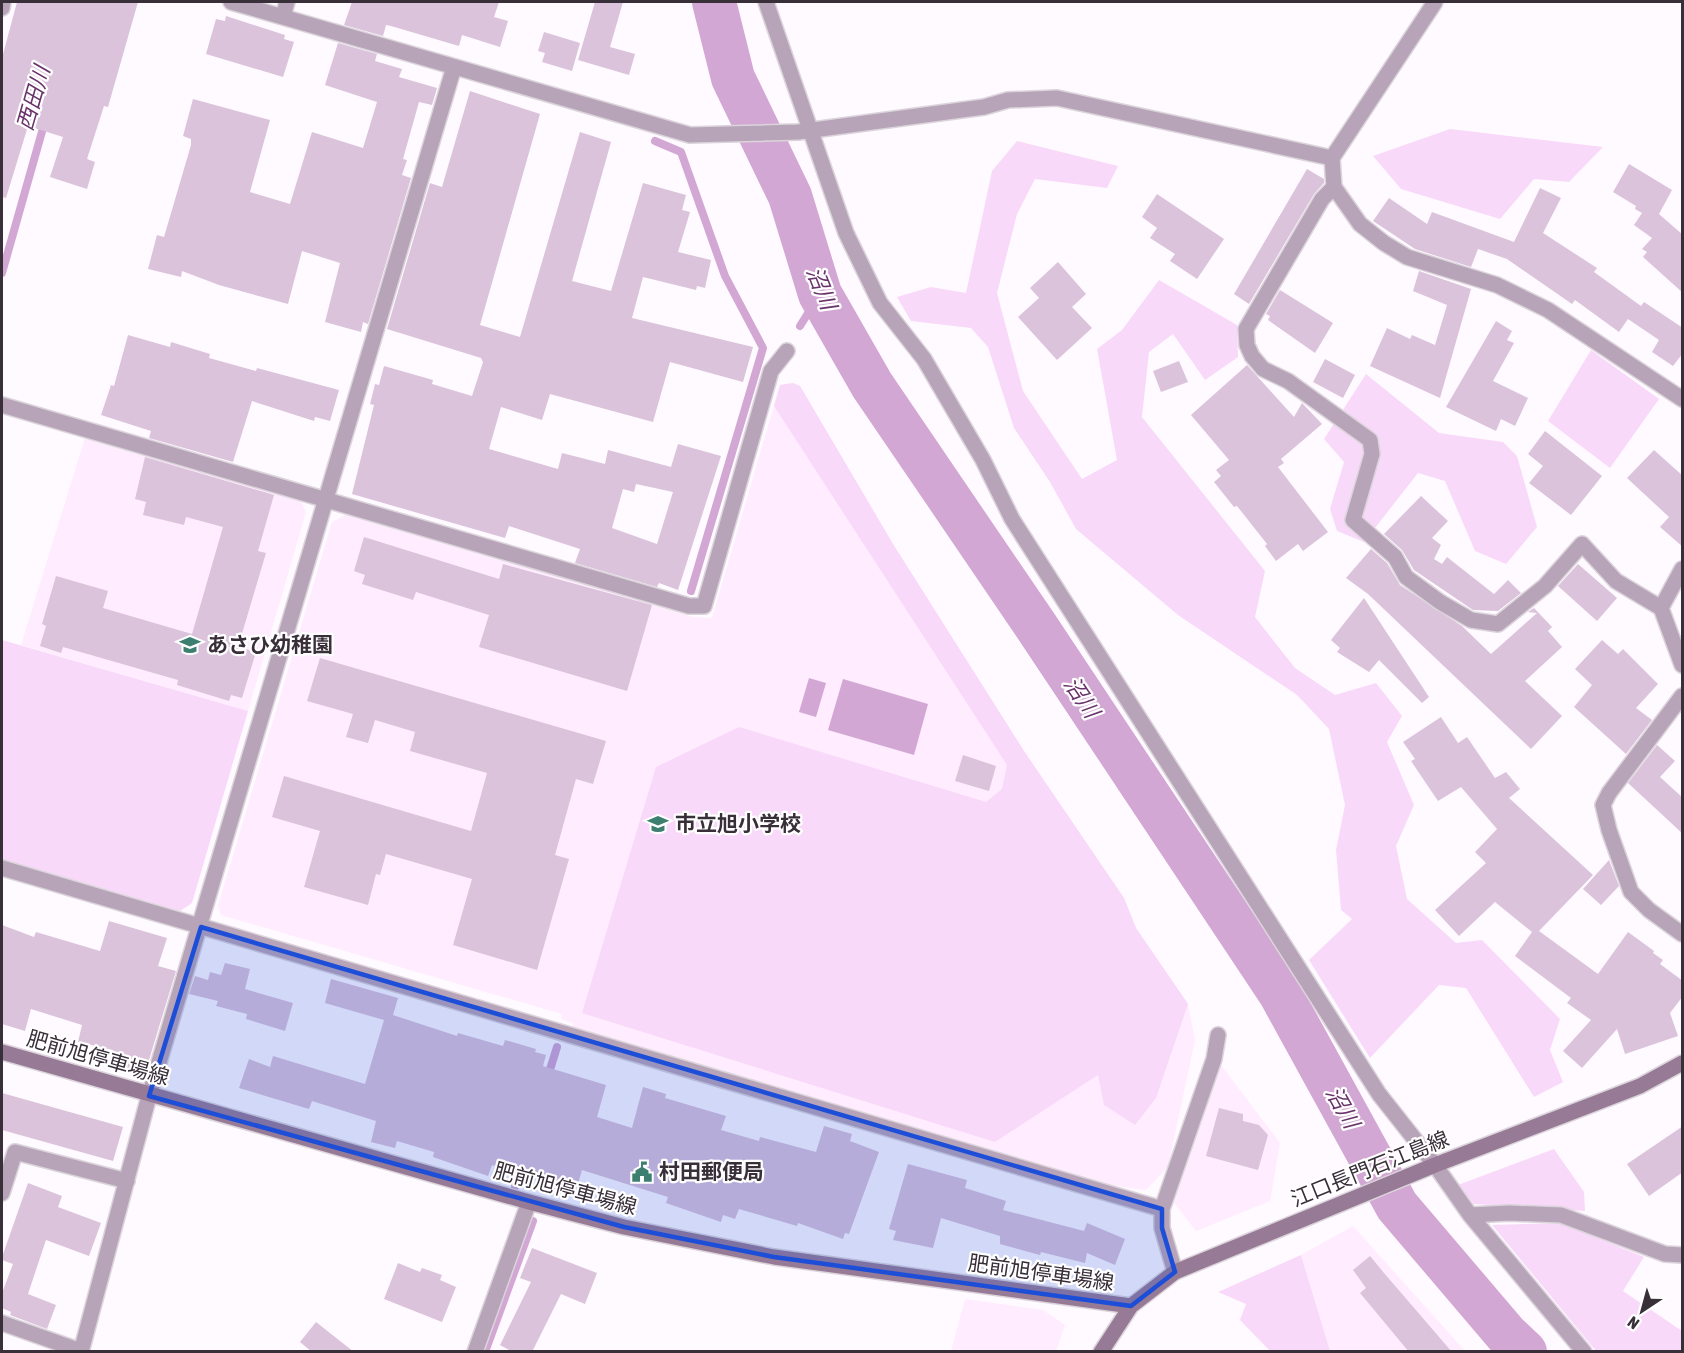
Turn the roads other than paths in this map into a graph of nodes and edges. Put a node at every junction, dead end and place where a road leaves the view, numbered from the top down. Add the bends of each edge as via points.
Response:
1 (3, 2) edge
2 (231, 2) edge
3 (287, 2) edge
4 (766, 2) edge
5 (1435, 2) edge
6 (2, 8) edge
7 (283, 17) junction
8 (454, 67) junction
9 (805, 131) junction
10 (1332, 158) junction
11 (1334, 187) junction
12 (787, 351) dead end
13 (1683, 399) edge
14 (2, 405) edge
15 (326, 499) junction
16 (1683, 569) edge
17 (1661, 608) junction
18 (1683, 665) edge
19 (1683, 696) edge
20 (2, 868) edge
21 (201, 927) junction
22 (1683, 934) edge
23 (1218, 1035) dead end
24 (2, 1052) edge
25 (1683, 1063) edge
26 (150, 1096) junction
27 (1435, 1165) junction
28 (127, 1181) junction
29 (2, 1192) edge
30 (529, 1202) junction
31 (1162, 1209) junction
32 (1470, 1215) junction
33 (1683, 1255) edge
34 (1175, 1272) junction
35 (1131, 1306) junction
36 (2, 1323) edge
37 (81, 1351) edge
38 (475, 1352) edge
39 (1101, 1352) edge
40 (1584, 1352) edge

1 - 6 street
2 - 7 street
3 - 7 street
4 - 9 street
5 - 10 street
7 - 8 street
8 - 9 street via 690,135
8 - 15 street
9 - 10 street via 984,107 1008,100 1057,98
9 - 27 street via 846,233 880,303 924,359 983,460 1012,519 1379,1094
10 - 11 street
11 - 13 street via 1360,224 1407,257 1497,285 1548,310
11 - 17 street via 1322,199 1246,329 1247,345 1263,369 1296,387 1370,440 1372,454 1353,520 1395,557 1406,577 1471,620 1498,624 1545,586 1582,544 1616,581
12 - 15 street via 771,370 704,606 689,606
14 - 15 street
15 - 21 street
16 - 17 street
17 - 18 street
19 - 22 street via 1603,805 1631,892
20 - 21 street
21 - 26 street
21 - 31 street
23 - 31 street via 1210,1070
24 - 26 main road, 肥前旭停車場線
25 - 27 main road, 江口長門石江島線 via 1640,1086
26 - 28 street
26 - 30 main road, 肥前旭停車場線
27 - 32 street
27 - 34 main road, 江口長門石江島線
28 - 29 street via 15,1152
28 - 37 street
30 - 35 main road, 肥前旭停車場線 via 624,1227 774,1257
30 - 38 street
31 - 34 street via 1162,1228
32 - 33 street via 1561,1215 1665,1254
32 - 40 street
34 - 35 main road, 江口長門石江島線
35 - 39 main road, 江口長門石江島線
36 - 37 street

